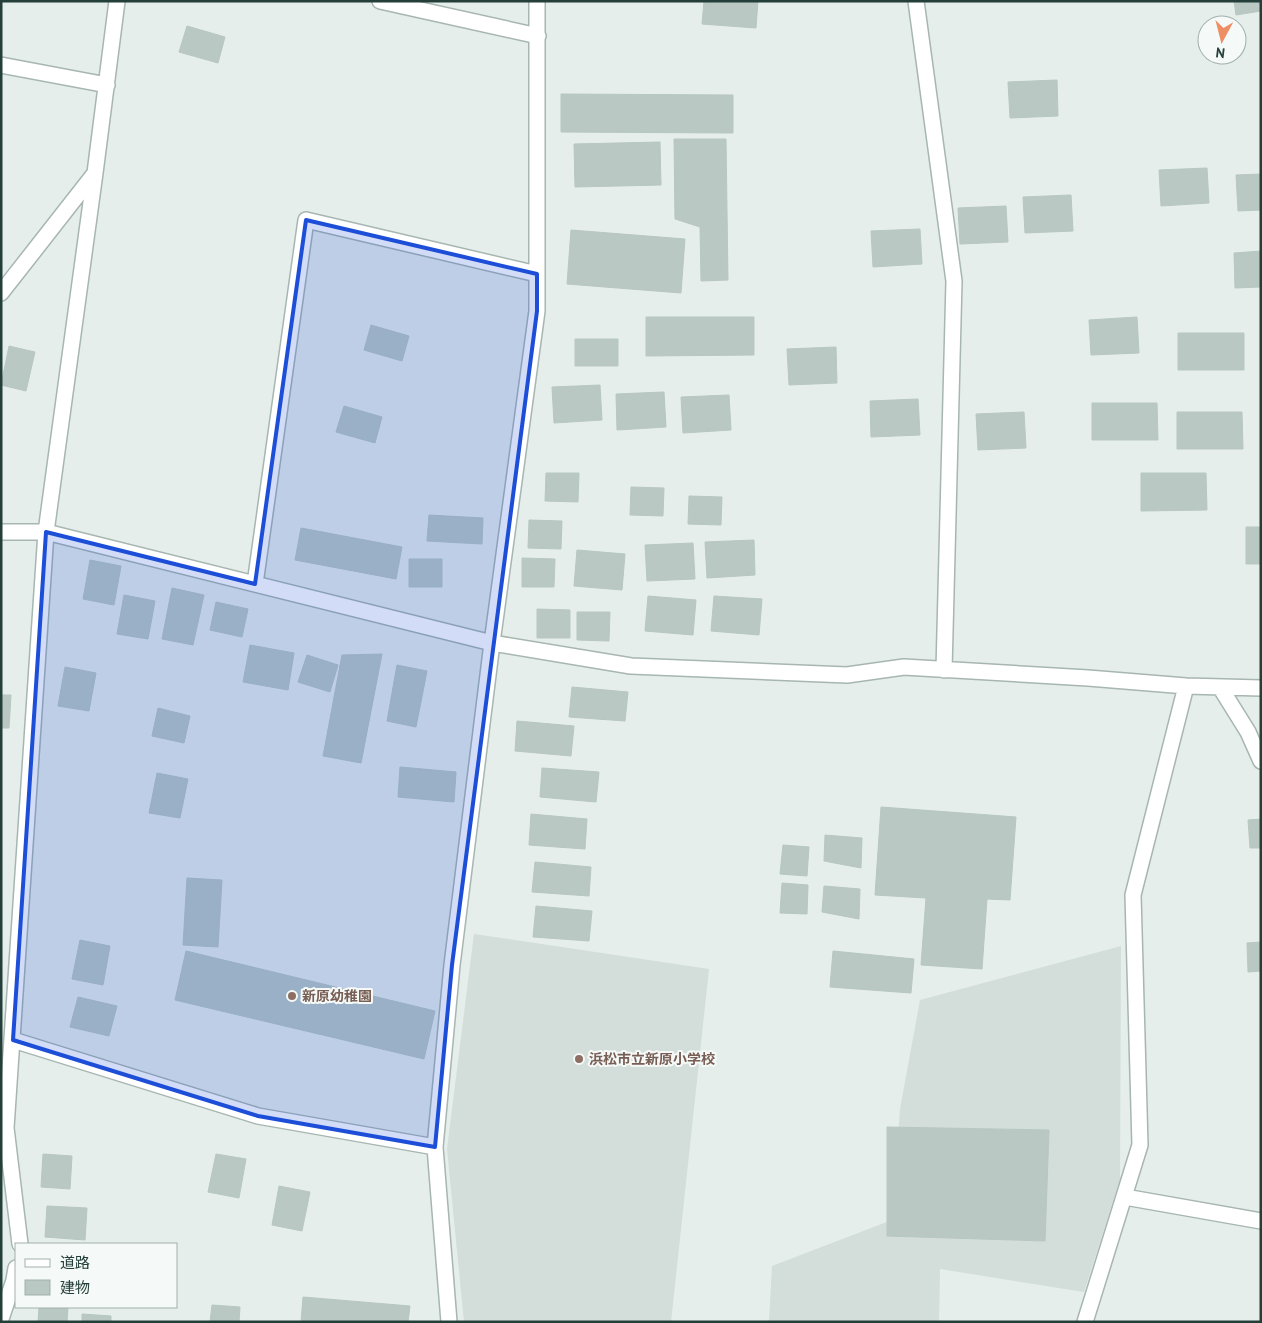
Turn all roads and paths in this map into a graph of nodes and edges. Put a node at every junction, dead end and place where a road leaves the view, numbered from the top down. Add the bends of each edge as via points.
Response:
1 (117, 1) edge
2 (380, 1) edge
3 (538, 1) edge
4 (916, 1) edge
5 (538, 36) junction
6 (1, 65) edge
7 (107, 85) junction
8 (95, 173) junction
9 (537, 274) junction
10 (1, 293) edge
11 (1, 532) edge
12 (46, 532) junction
13 (255, 584) junction
14 (492, 643) junction
15 (944, 670) junction
16 (1186, 686) junction
17 (1220, 687) junction
18 (1261, 688) edge
19 (1261, 761) edge
20 (12, 1040) junction
21 (435, 1147) junction
22 (1125, 1197) junction
23 (1261, 1221) edge
24 (20, 1243) edge
25 (15, 1274) edge
26 (1, 1320) edge
27 (449, 1322) edge
28 (1085, 1322) edge

1 - 7 street
2 - 5 street
3 - 5 street
4 - 15 street via 954,281
5 - 9 street
6 - 7 street
7 - 8 street
8 - 10 street
8 - 12 street
9 - 13 street via 306,220
9 - 14 street via 537,311
11 - 12 street
12 - 13 street
12 - 20 street
13 - 14 street
14 - 15 street via 631,666 847,675 904,667
14 - 21 street via 452,965
15 - 16 street
16 - 17 street
16 - 22 street via 1133,895 1140,1145
17 - 18 street
17 - 19 street via 1248,732
20 - 21 street via 258,1116
20 - 24 street via 6,1128
21 - 27 street
22 - 23 street
22 - 28 street
25 - 26 street

